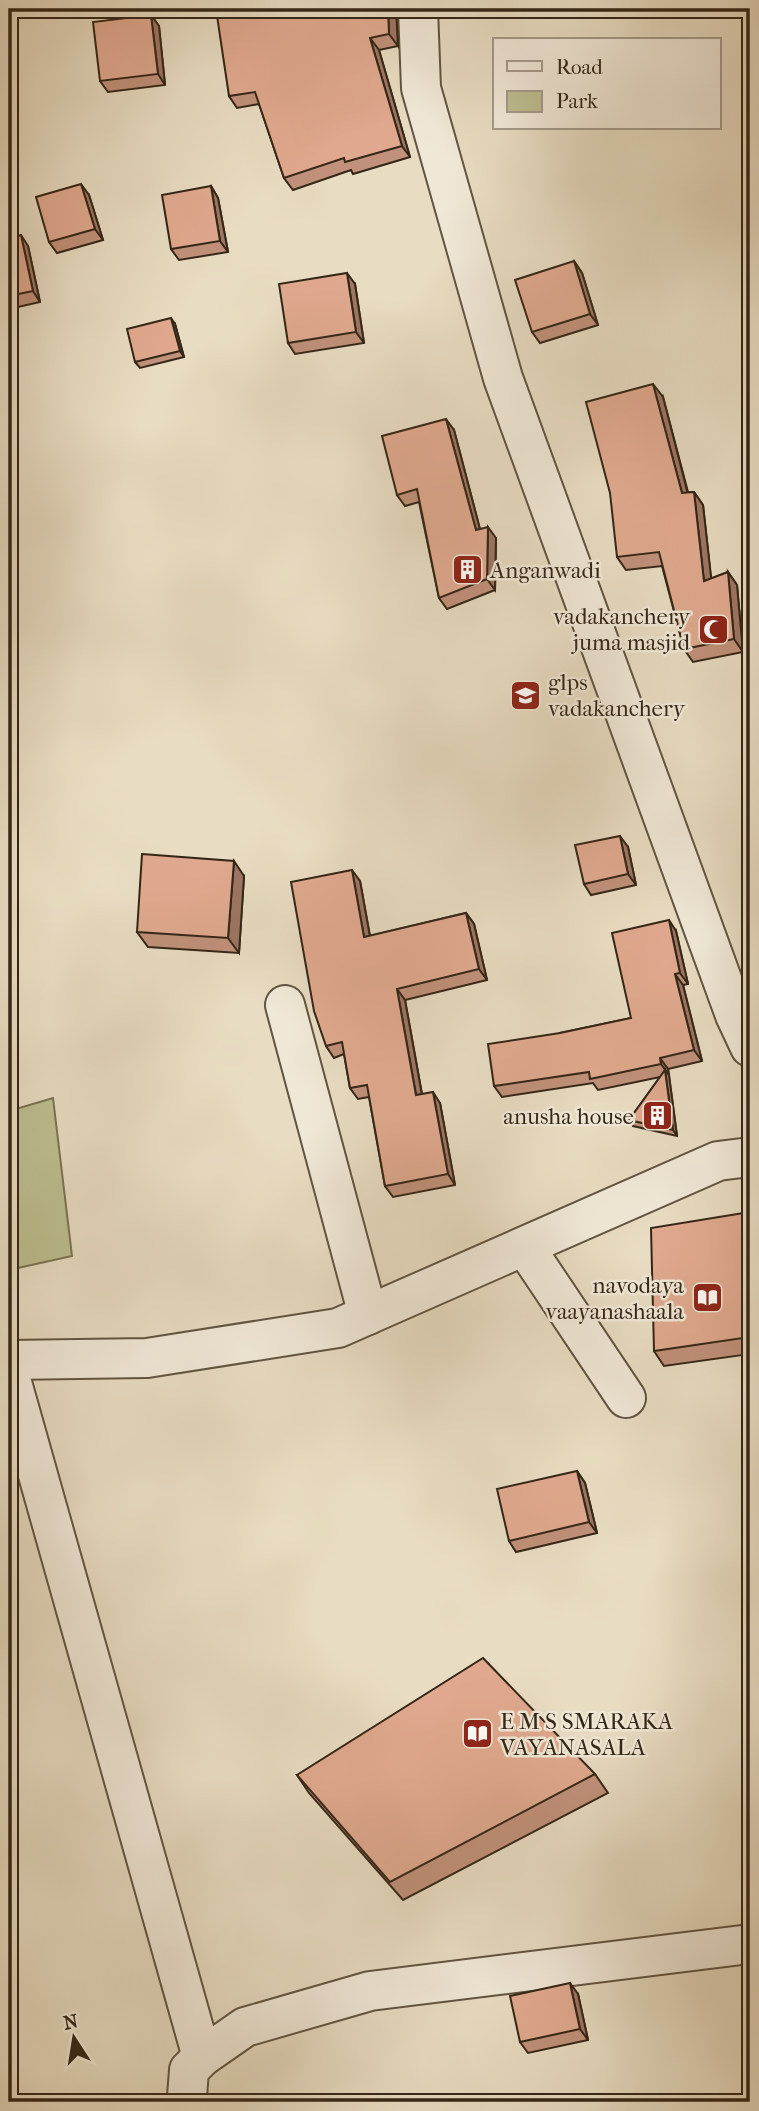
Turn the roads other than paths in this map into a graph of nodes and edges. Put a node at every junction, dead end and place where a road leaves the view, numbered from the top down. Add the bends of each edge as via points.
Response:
1 (418, 9) edge
2 (285, 1005) dead end
3 (750, 1047) edge
4 (750, 1157) edge
5 (525, 1247) junction
6 (368, 1315) junction
7 (9, 1360) edge
8 (9, 1372) edge
9 (626, 1398) dead end
10 (750, 1944) edge
11 (202, 2057) junction
12 (188, 2102) edge

1 - 3 street via 421,88 503,378
2 - 6 street
4 - 5 street via 718,1161
5 - 6 street
5 - 9 street
6 - 7 street via 338,1328 147,1358
8 - 11 street
10 - 11 street via 370,1991 246,2027
11 - 12 street via 189,2070

